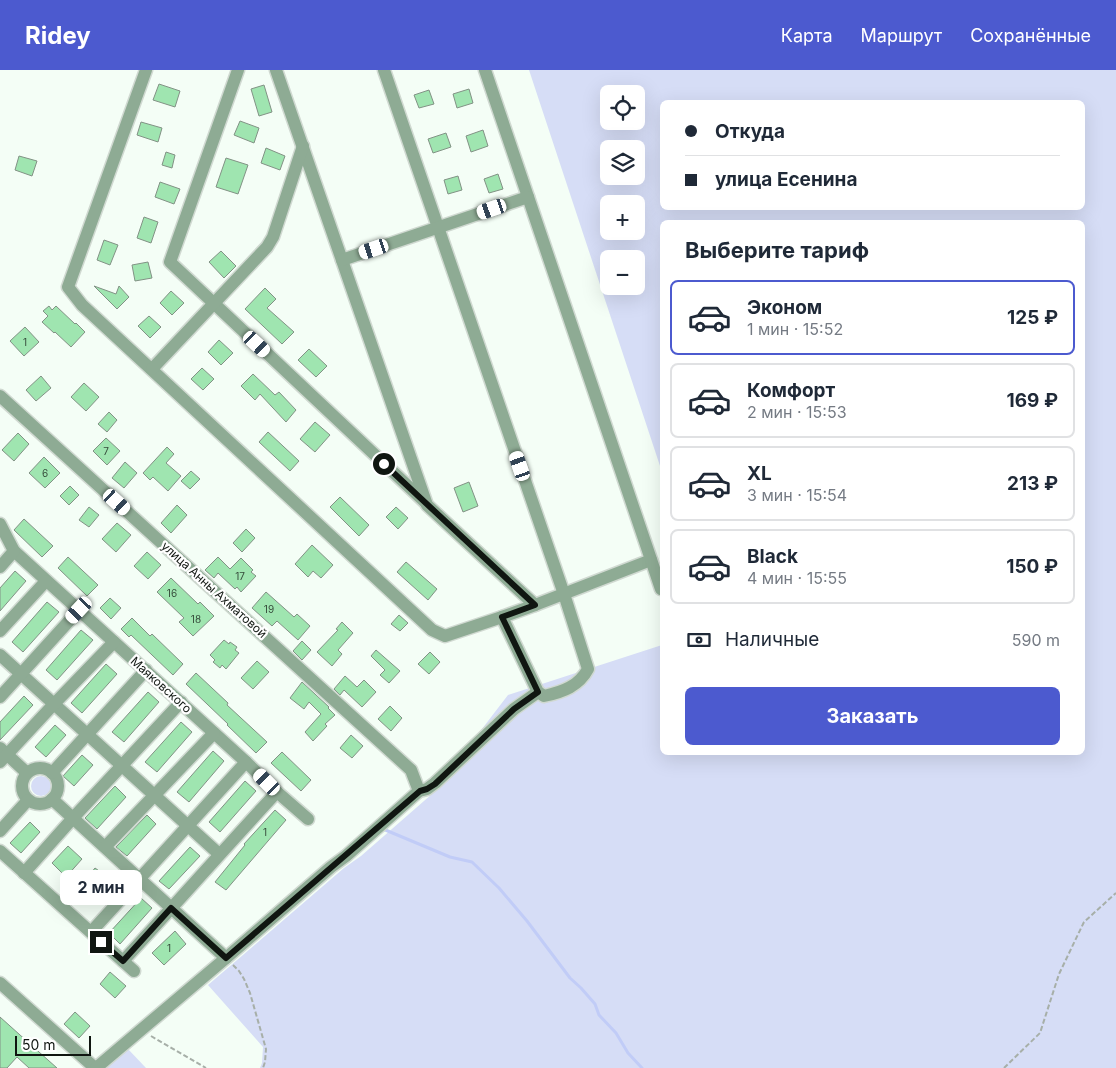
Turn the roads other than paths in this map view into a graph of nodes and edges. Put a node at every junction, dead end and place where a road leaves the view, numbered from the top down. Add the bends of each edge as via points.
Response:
1 (146, 70) edge
2 (238, 70) edge
3 (276, 70) edge
4 (384, 70) edge
5 (486, 70) edge
6 (302, 146) junction
7 (528, 197) junction
8 (438, 228) junction
9 (342, 260) junction
10 (214, 304) junction
11 (152, 369) junction
12 (0, 396) edge
13 (427, 505) junction
14 (0, 524) edge
15 (14, 551) junction
16 (651, 560) junction
17 (0, 567) edge
18 (46, 580) junction
19 (660, 586) edge
20 (564, 594) junction
21 (535, 605) junction
22 (79, 610) junction
23 (502, 617) junction
24 (0, 631) edge
25 (114, 642) junction
26 (0, 655) edge
27 (146, 670) junction
28 (20, 674) junction
29 (538, 692) junction
30 (0, 697) edge
31 (180, 702) junction
32 (53, 704) junction
33 (214, 732) junction
34 (86, 734) junction
35 (2, 755) edge
36 (246, 762) junction
37 (121, 766) junction
38 (27, 773) junction
39 (52, 773) junction
40 (420, 791) junction
41 (277, 792) junction
42 (154, 795) junction
43 (52, 799) junction
44 (28, 800) junction
45 (73, 818) junction
46 (308, 819) dead end
47 (187, 826) junction
48 (0, 831) edge
49 (105, 847) junction
50 (0, 851) edge
51 (219, 854) junction
52 (24, 873) junction
53 (140, 879) junction
54 (171, 908) junction
55 (91, 932) junction
56 (226, 958) junction
57 (123, 961) junction
58 (134, 971) dead end
59 (0, 983) edge
60 (96, 1068) edge

1 - 11 street via 68,287 82,305
2 - 10 street via 170,262
3 - 6 street
4 - 8 street
5 - 7 street
6 - 9 street
6 - 10 street via 273,237
7 - 8 street
7 - 16 street
8 - 9 street
8 - 20 street
9 - 13 street
10 - 11 street
10 - 13 street
11 - 23 street via 432,630 445,636
12 - 40 street, улица Анны Ахматовой via 411,770
13 - 21 street
14 - 15 street
15 - 17 street
15 - 18 street, Маяковского
16 - 19 street
16 - 20 street
18 - 22 street, Маяковского
18 - 24 street
20 - 21 street
20 - 29 street via 588,669 571,688 544,696
21 - 23 street
22 - 25 street, Маяковского
22 - 28 street
23 - 29 street
25 - 27 street, Маяковского
25 - 32 street
26 - 28 street
27 - 31 street, Маяковского
27 - 34 street
28 - 30 street
28 - 32 street
29 - 40 street via 514,709 435,784
31 - 33 street, Маяковского
31 - 37 street
32 - 34 street
32 - 35 street
33 - 36 street, Маяковского
33 - 42 street
34 - 37 street
34 - 39 street
35 - 38 street
36 - 41 street, Маяковского
36 - 47 street
37 - 42 street
37 - 45 street
38 - 39 street via 36,768 48,769
38 - 44 street via 22,790
39 - 43 street via 58,786
40 - 56 street
41 - 46 street, Маяковского
41 - 51 street
42 - 47 street
42 - 49 street
43 - 44 street via 38,804
43 - 45 street
44 - 48 street
45 - 49 street
45 - 52 street
47 - 51 street
47 - 53 street
49 - 53 street
50 - 52 street
51 - 54 street
52 - 55 street
53 - 54 street
53 - 55 street
54 - 56 street
54 - 57 street
55 - 57 street
56 - 60 street
57 - 58 street
59 - 60 street

